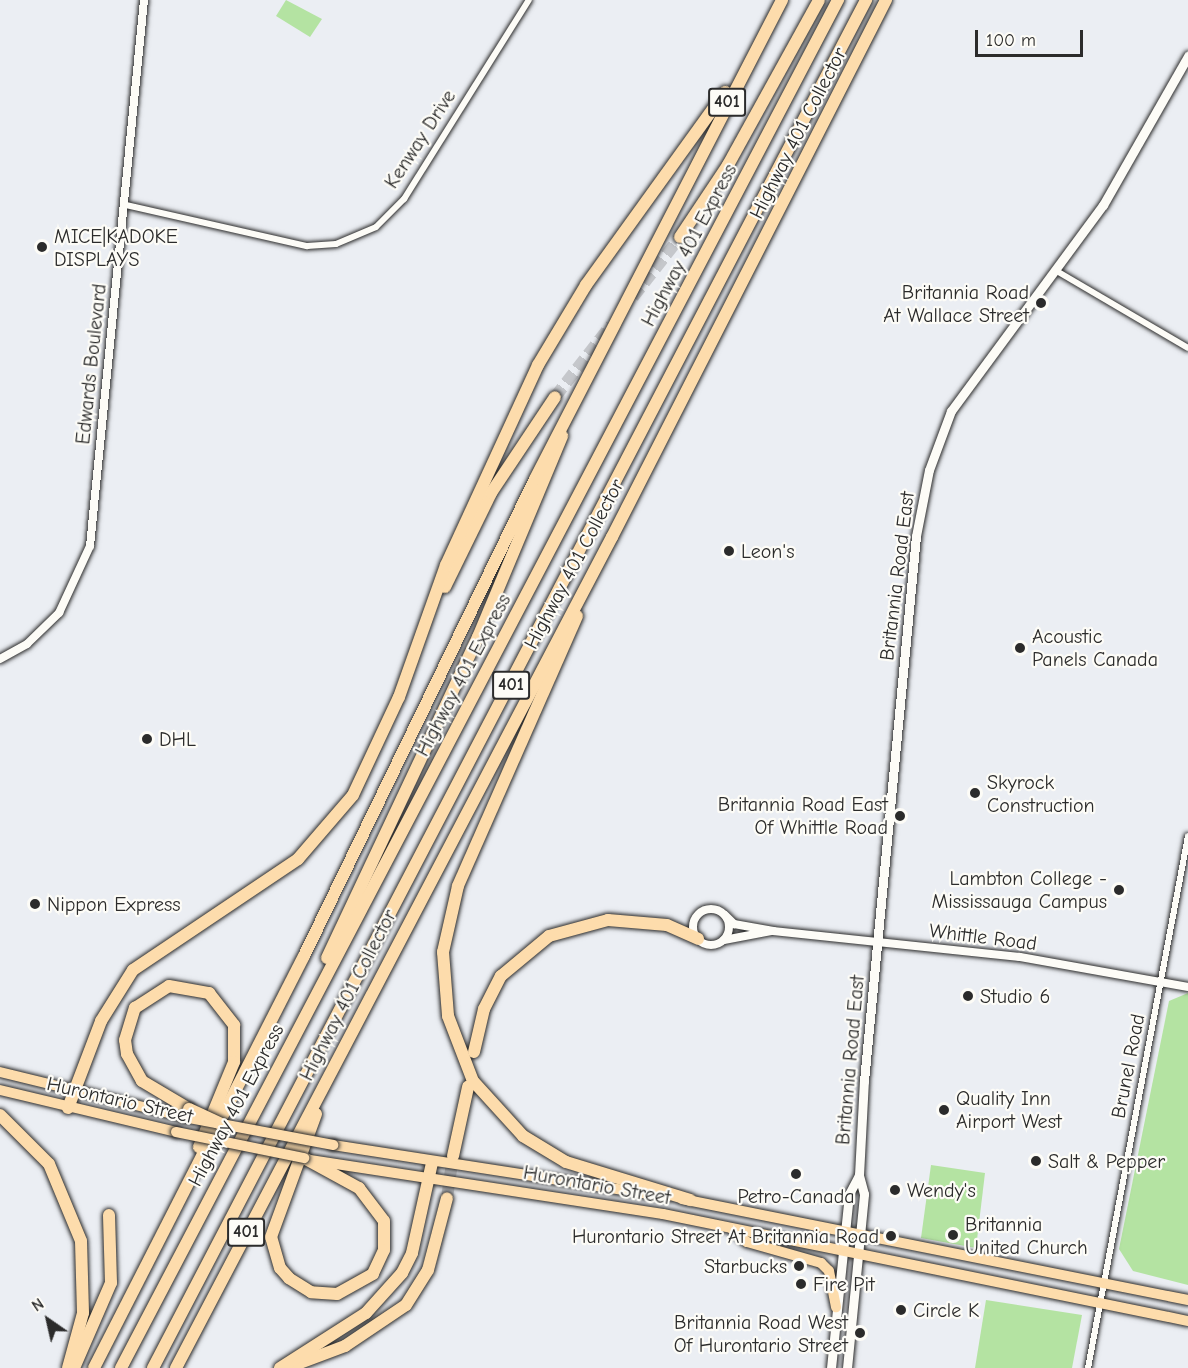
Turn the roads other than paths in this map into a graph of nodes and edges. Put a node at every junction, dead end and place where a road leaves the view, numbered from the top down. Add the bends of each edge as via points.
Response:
1 (144, 0) edge
2 (529, 0) edge
3 (782, 0) edge
4 (819, 0) edge
5 (838, 0) edge
6 (866, 0) edge
7 (886, 0) edge
8 (892, 0) edge
9 (1188, 56) edge
10 (857, 61) junction
11 (747, 62) junction
12 (126, 205) junction
13 (680, 237) tunnel mouth
14 (1055, 270) junction
15 (1188, 348) edge
16 (555, 397) tunnel mouth
17 (566, 420) junction
18 (612, 537) junction
19 (422, 633) junction
20 (0, 659) edge
21 (1188, 836) edge
22 (725, 915) junction
23 (773, 931) junction
24 (698, 939) junction
25 (724, 940) junction
26 (878, 941) junction
27 (1162, 981) junction
28 (1188, 987) edge
29 (474, 1053) dead end
30 (0, 1072) edge
31 (273, 1077) junction
32 (468, 1087) dead end
33 (0, 1090) edge
34 (76, 1095) junction
35 (318, 1095) junction
36 (68, 1108) junction
37 (187, 1113) junction
38 (0, 1115) edge
39 (223, 1125) joint
40 (453, 1156) tunnel mouth
41 (304, 1158) joint
42 (432, 1163) junction
43 (322, 1165) junction
44 (859, 1175) junction
45 (429, 1179) junction
46 (447, 1198) tunnel mouth
47 (690, 1200) junction
48 (109, 1215) dead end
49 (173, 1217) junction
50 (729, 1227) junction
51 (844, 1242) junction
52 (859, 1244) junction
53 (1104, 1282) junction
54 (1188, 1299) edge
55 (1101, 1303) junction
56 (836, 1307) junction
57 (1188, 1320) edge
58 (68, 1368) edge
59 (74, 1368) edge
60 (94, 1368) edge
61 (121, 1368) edge
62 (153, 1368) edge
63 (176, 1368) edge
64 (280, 1368) edge
65 (285, 1368) edge
66 (831, 1368) edge
67 (847, 1368) edge
68 (1088, 1368) edge

1 - 12 street, Edwards Boulevard
2 - 12 street, Kenway Drive via 404,199 376,227 336,244 308,246
3 - 11 highway, 401
4 - 13 highway via 728,165
5 - 31 highway, Highway 401 Express / 401
6 - 62 highway, 401
7 - 10 highway, Highway 401 Collector / 401
8 - 10 highway
9 - 14 main road, Britannia Road East via 1103,205
10 - 18 highway, Highway 401 Collector / 401
11 - 17 highway, 401
11 - 19 highway via 586,285 538,365 459,532
12 - 20 street, Edwards Boulevard via 102,394 90,546 59,613 27,644
14 - 15 street
14 - 26 main road, Britannia Road East via 966,387 931,463 916,536
16 - 19 highway via 491,493
17 - 31 highway via 558,457 478,637
17 - 49 highway, 401
18 - 35 highway, Highway 401 Collector / 401
18 - 47 highway via 458,886 445,935 443,984 464,1064 508,1123 566,1162
19 - 34 highway via 369,765 340,814 298,859 133,970 101,1021
21 - 27 street, Brunel Road
22 - 23 street, Whittle Road via 734,924
22 - 24 street via 711,909 699,914 694,924
22 - 25 street via 729,928
23 - 25 street, Whittle Road
23 - 26 street, Whittle Road
24 - 25 street via 709,945
24 - 29 highway via 667,925 608,920 549,936 501,976 484,1008
26 - 27 street, Whittle Road via 1020,957
26 - 44 main road, Britannia Road East
27 - 28 street, Whittle Road
27 - 53 street, Brunel Road
30 - 34 main road, Hurontario Street
31 - 61 highway, Highway 401 Express / 401
32 - 40 highway
33 - 36 main road, Hurontario Street
34 - 36 highway
34 - 37 main road, Hurontario Street
35 - 43 highway via 316,1112 271,1237 280,1268 294,1282 311,1292 338,1294 373,1274 386,1234 370,1198
35 - 63 highway, Highway 401 Collector / 401
36 - 41 main road, Hurontario Street, bridge
37 - 39 highway, bridge
37 - 49 highway via 142,1081 124,1040 135,1008 169,986 190,986 217,999 234,1025 236,1045 228,1079
38 - 58 highway via 49,1164 81,1240 83,1313
39 - 42 main road, Hurontario Street, bridge
41 - 43 highway
42 - 45 highway
42 - 47 main road, Hurontario Street
43 - 45 main road, Hurontario Street
44 - 51 main road, Britannia Road East via 849,1194
44 - 52 main road, Britannia Road East via 864,1194
45 - 50 main road, Hurontario Street via 551,1193
45 - 64 highway via 412,1253 388,1292 357,1320
46 - 65 highway via 428,1270 406,1305 345,1346
47 - 51 main road, Hurontario Street
48 - 59 highway via 111,1283
49 - 60 highway, 401
50 - 51 main road, Hurontario Street
50 - 56 main road via 747,1242 821,1263 829,1271
51 - 52 main road, Hurontario Street
51 - 52 main road, Hurontario Street
51 - 56 main road, Britannia Road East
52 - 53 main road, Hurontario Street
52 - 55 main road, Hurontario Street
52 - 67 main road, Britannia Road East
53 - 54 main road, Hurontario Street
53 - 55 street, Brunel Road
55 - 57 main road, Hurontario Street
55 - 68 street, Brunel Road
56 - 66 main road, Britannia Road East

